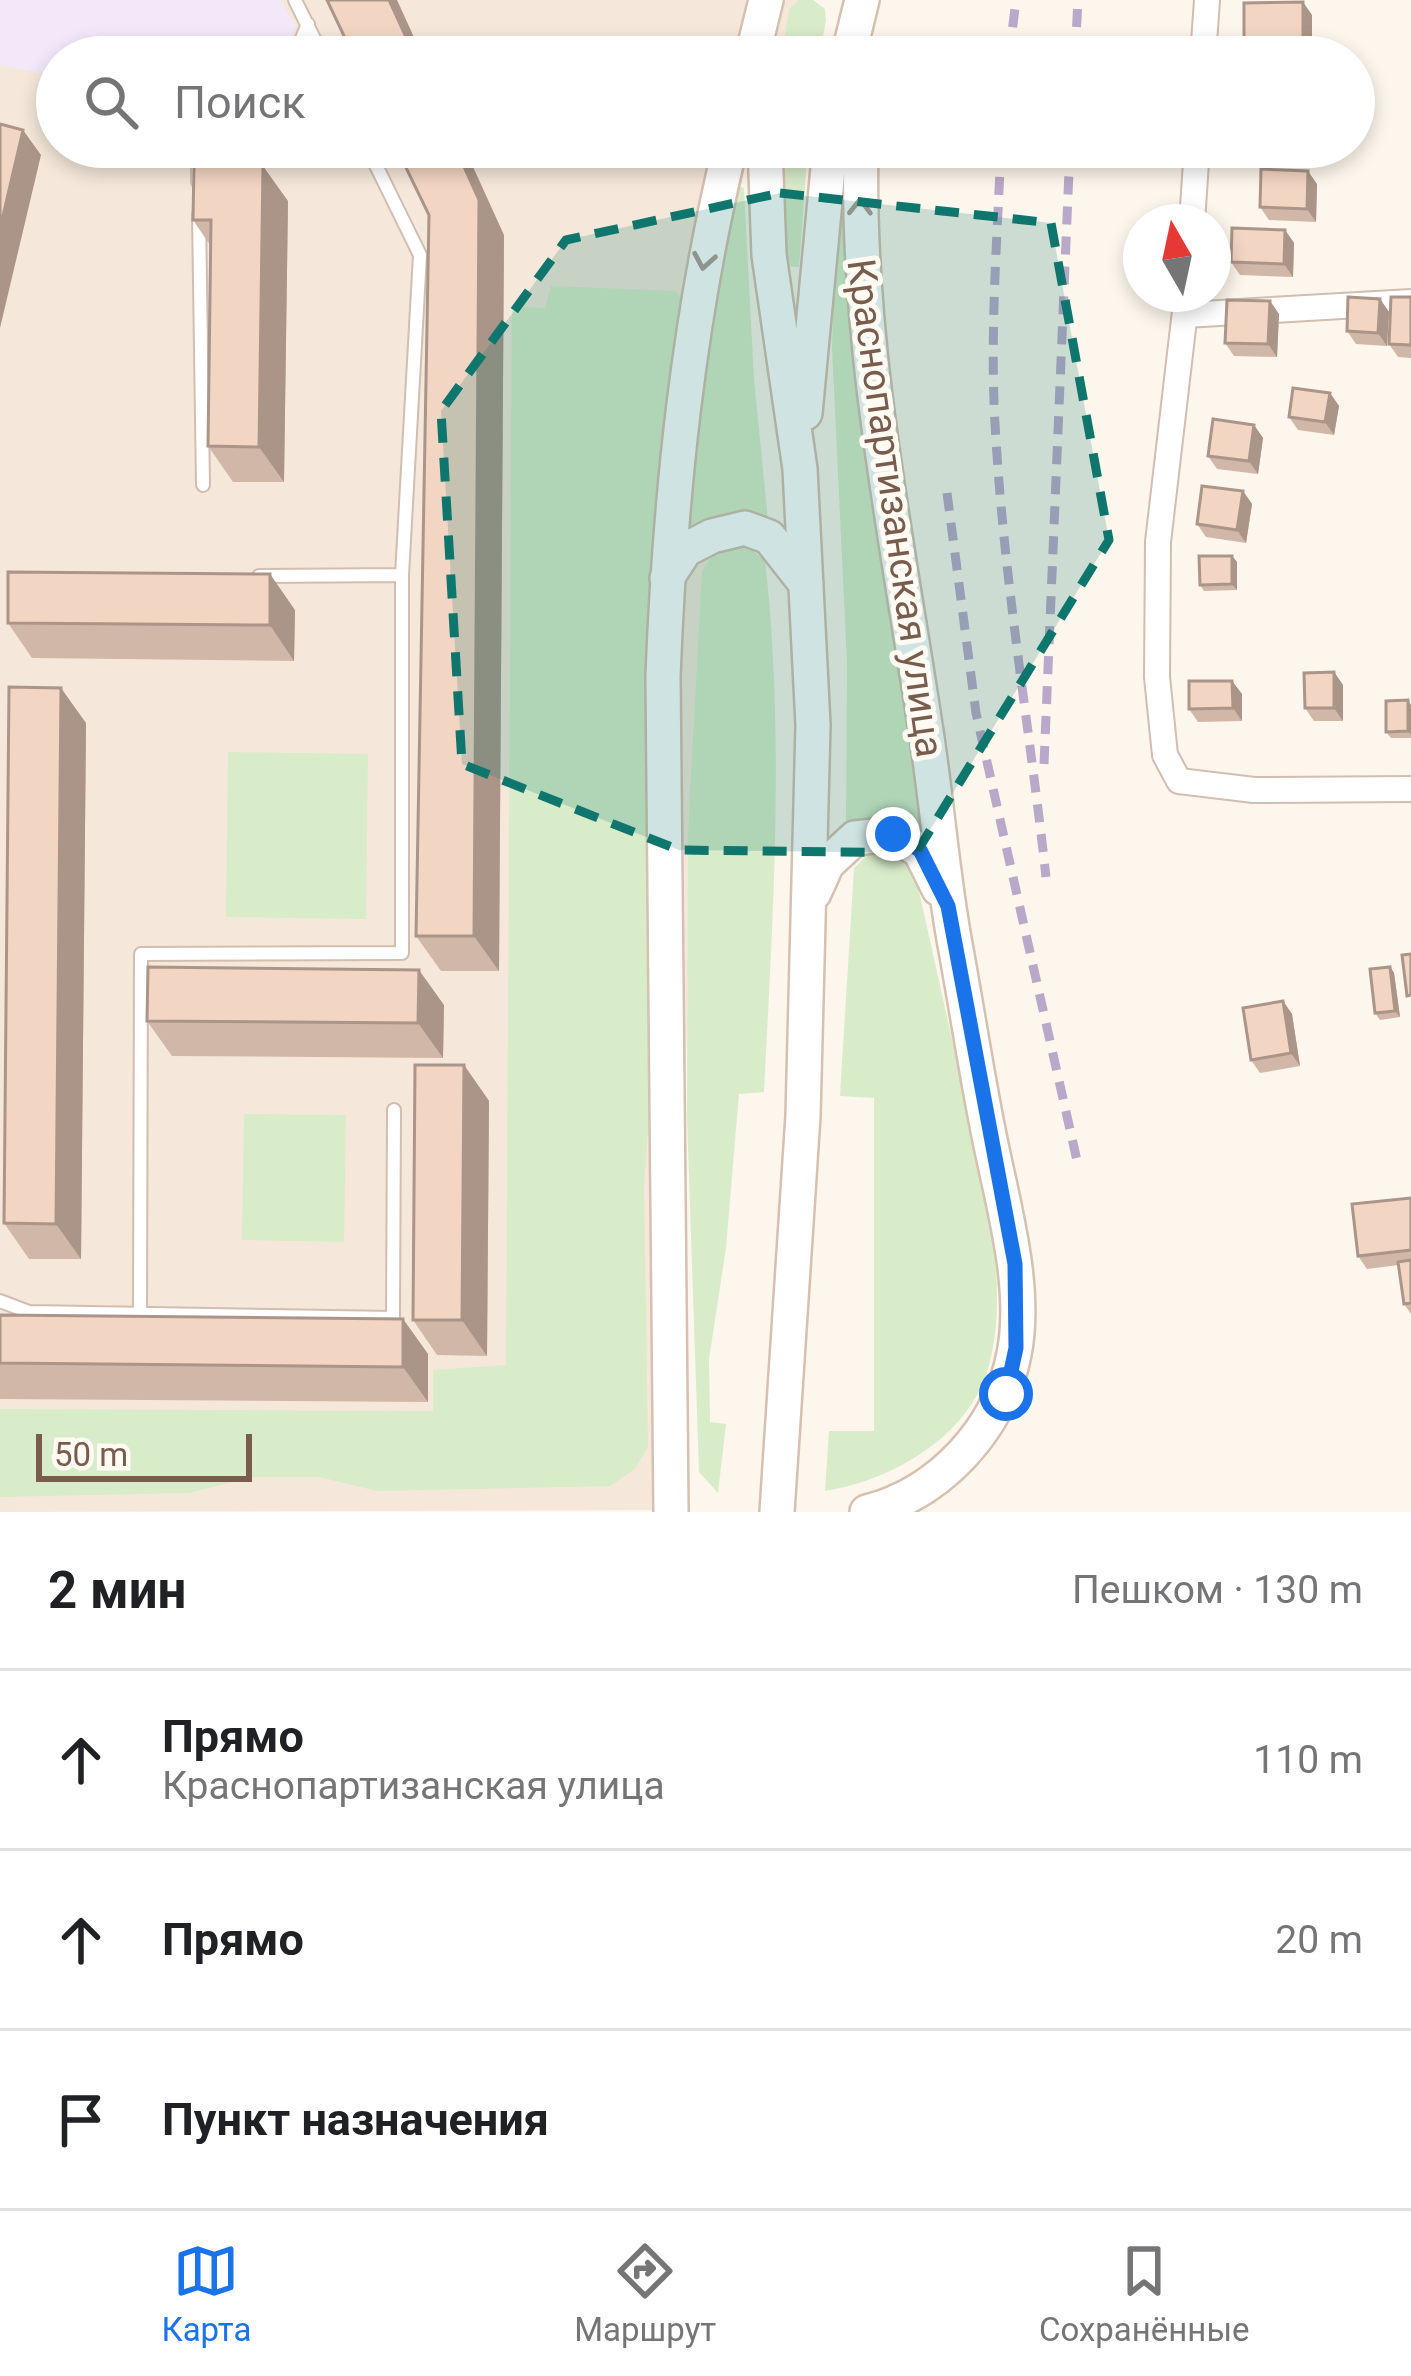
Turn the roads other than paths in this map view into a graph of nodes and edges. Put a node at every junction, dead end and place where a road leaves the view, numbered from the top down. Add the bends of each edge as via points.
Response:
1 (295, 0) edge
2 (864, 0) edge
3 (1208, 0) edge
4 (766, 1) edge
5 (308, 24) junction
6 (303, 36) edge
7 (313, 36) edge
8 (757, 36) edge
9 (765, 36) edge
10 (854, 36) edge
11 (864, 36) edge
12 (1205, 36) edge
13 (198, 168) edge
14 (377, 168) edge
15 (725, 168) edge
16 (765, 168) edge
17 (828, 168) edge
18 (861, 168) edge
19 (1196, 168) edge
20 (1193, 204) edge
21 (1411, 302) edge
22 (1231, 304) edge
23 (1185, 312) edge
24 (800, 469) junction
25 (203, 485) edge
26 (402, 574) junction
27 (237, 577) edge
28 (667, 578) junction
29 (806, 584) junction
30 (1411, 789) edge
31 (810, 904) junction
32 (948, 906) junction
33 (394, 1110) dead end
34 (0, 1300) edge
35 (140, 1313) junction
36 (670, 1512) edge
37 (777, 1512) edge
38 (867, 1512) edge

1 - 5 lane
2 - 10 main road
2 - 11 main road
3 - 12 street
4 - 8 main road
4 - 9 main road
5 - 6 lane
5 - 7 lane
13 - 25 lane
14 - 26 lane via 420,255
15 -> 28 main road via 686,370
16 - 24 main road via 769,255
17 - 24 main road
32 -> 18 main road, Краснопартизанская улица via 867,337
19 - 20 street
21 - 22 street
23 - 30 street via 1157,542 1166,754 1179,781 1254,790
24 - 29 main road
26 - 27 lane
26 - 35 lane via 402,953 141,954
28 - 29 main road via 685,550 745,528 769,537
28 - 36 main road
29 - 31 main road
31 - 32 main road via 827,864 855,838 893,834 920,850
31 - 37 main road
32 - 38 main road, Краснопартизанская улица via 1015,1264 1016,1348 1006,1394 986,1428 919,1489
33 - 35 lane via 392,1318
34 - 35 lane via 29,1312

